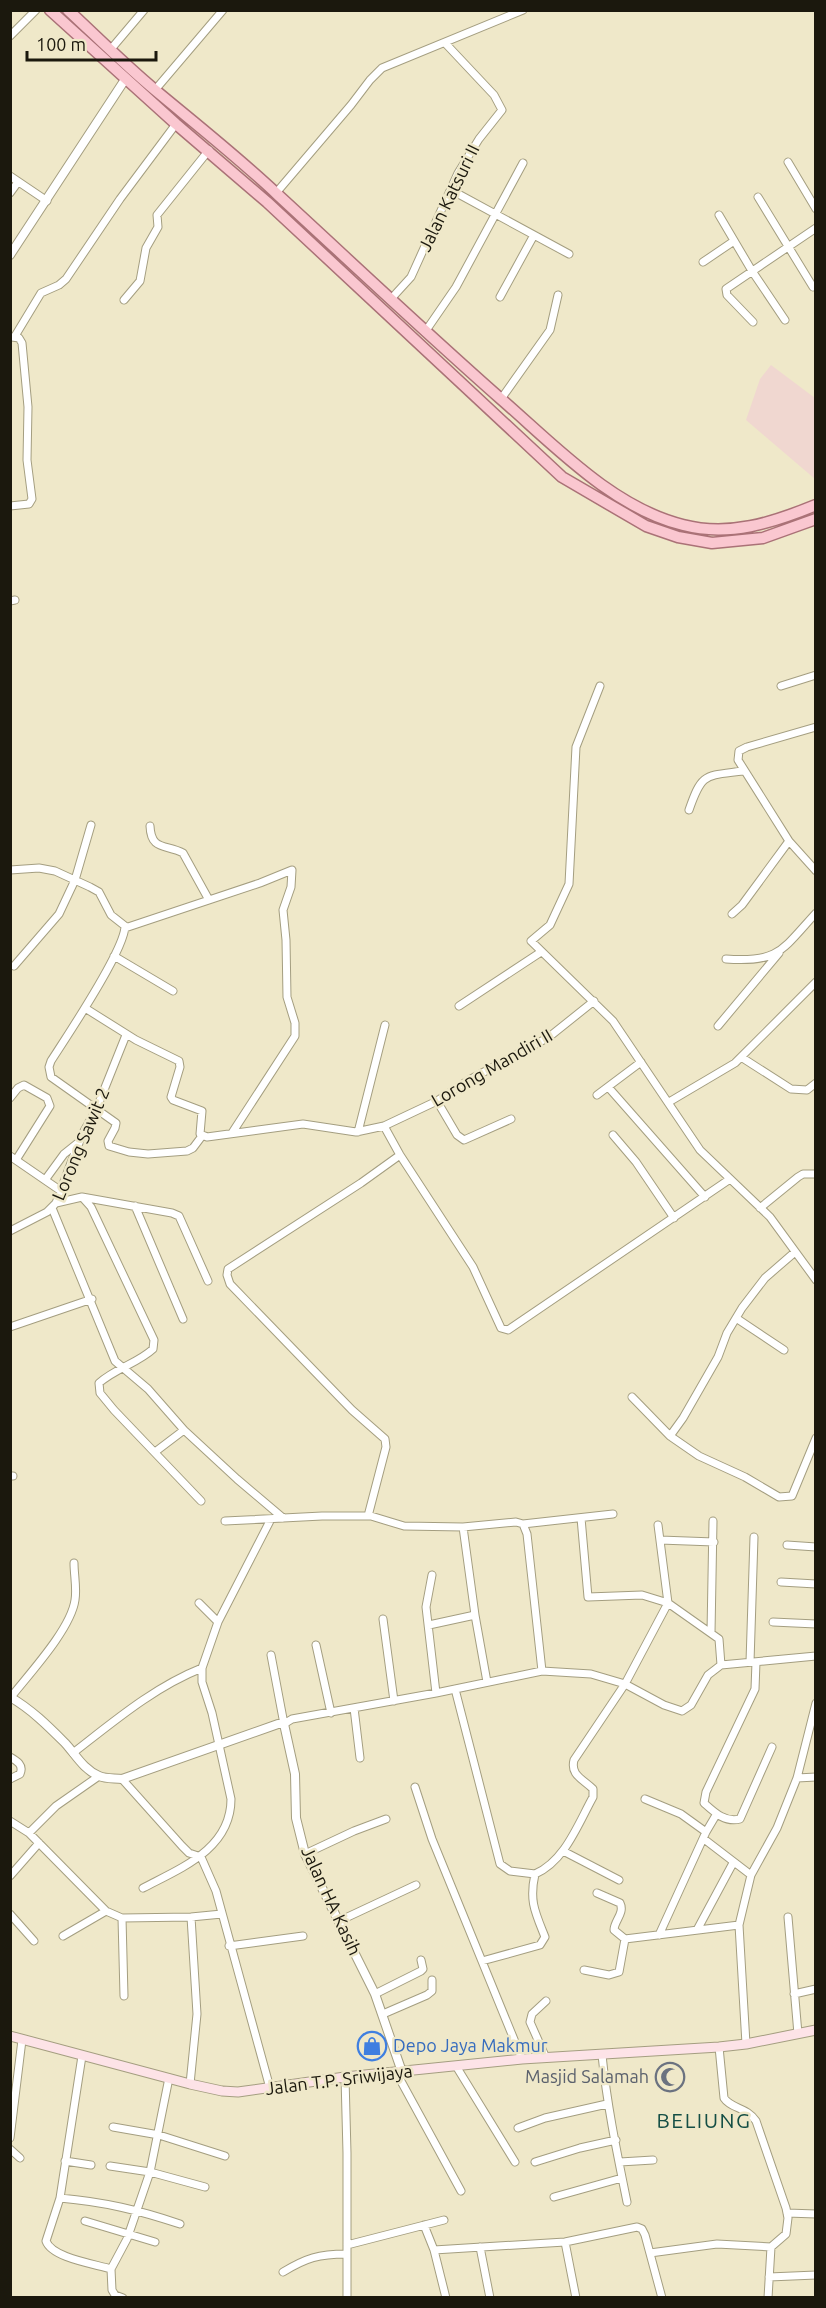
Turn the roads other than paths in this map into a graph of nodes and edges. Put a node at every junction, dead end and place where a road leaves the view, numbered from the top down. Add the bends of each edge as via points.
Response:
1 (36, 10) edge
2 (68, 10) edge
3 (144, 10) edge
4 (223, 10) edge
5 (523, 10) edge
6 (54, 12) edge
7 (10, 36) edge
8 (446, 44) junction
9 (111, 49) junction
10 (126, 78) junction
11 (155, 90) junction
12 (176, 124) junction
13 (209, 150) junction
14 (788, 162) dead end
15 (523, 163) dead end
16 (10, 176) edge
17 (18, 182) junction
18 (451, 190) junction
19 (10, 193) edge
20 (276, 193) junction
21 (758, 197) dead end
22 (47, 201) junction
23 (816, 209) edge
24 (496, 215) junction
25 (719, 215) dead end
26 (816, 228) edge
27 (534, 235) junction
28 (734, 241) junction
29 (787, 246) junction
30 (569, 254) dead end
31 (10, 255) edge
32 (703, 262) dead end
33 (752, 271) junction
34 (813, 287) dead end
35 (558, 295) dead end
36 (500, 297) dead end
37 (124, 300) dead end
38 (390, 300) junction
39 (401, 310) junction
40 (391, 319) junction
41 (785, 321) dead end
42 (753, 322) dead end
43 (424, 332) junction
44 (13, 337) edge
45 (501, 399) junction
46 (816, 505) edge
47 (10, 506) edge
48 (816, 519) edge
49 (816, 675) edge
50 (600, 686) dead end
51 (781, 686) dead end
52 (816, 727) edge
53 (743, 771) junction
54 (689, 810) dead end
55 (91, 825) dead end
56 (150, 826) dead end
57 (789, 841) junction
58 (10, 870) edge
59 (816, 872) edge
60 (75, 880) junction
61 (209, 900) junction
62 (816, 913) edge
63 (732, 914) dead end
64 (125, 928) junction
65 (541, 952) junction
66 (779, 953) junction
67 (114, 956) junction
68 (726, 959) dead end
69 (14, 966) dead end
70 (816, 982) edge
71 (173, 991) dead end
72 (594, 1000) junction
73 (459, 1006) dead end
74 (85, 1008) junction
75 (385, 1025) dead end
76 (718, 1026) dead end
77 (126, 1035) junction
78 (741, 1057) junction
79 (641, 1062) junction
80 (816, 1083) edge
81 (609, 1088) junction
82 (597, 1095) dead end
83 (10, 1098) edge
84 (437, 1101) junction
85 (669, 1102) junction
86 (96, 1110) junction
87 (511, 1119) dead end
88 (384, 1126) junction
89 (358, 1132) junction
90 (232, 1133) junction
91 (613, 1135) dead end
92 (202, 1136) junction
93 (79, 1142) junction
94 (400, 1155) junction
95 (13, 1158) edge
96 (816, 1174) edge
97 (730, 1179) junction
98 (45, 1180) junction
99 (61, 1191) junction
100 (82, 1197) junction
101 (705, 1197) junction
102 (54, 1206) junction
103 (135, 1206) junction
104 (760, 1208) junction
105 (674, 1218) junction
106 (10, 1231) edge
107 (795, 1252) junction
108 (816, 1280) edge
109 (208, 1281) dead end
110 (92, 1299) junction
111 (736, 1318) junction
112 (183, 1319) dead end
113 (10, 1327) edge
114 (784, 1350) dead end
115 (120, 1367) junction
116 (632, 1397) dead end
117 (184, 1430) junction
118 (670, 1436) junction
119 (816, 1438) edge
120 (154, 1452) junction
121 (201, 1501) dead end
122 (613, 1514) dead end
123 (369, 1516) junction
124 (283, 1518) junction
125 (581, 1518) junction
126 (272, 1519) junction
127 (225, 1521) dead end
128 (713, 1521) dead end
129 (523, 1524) junction
130 (658, 1525) dead end
131 (463, 1527) junction
132 (754, 1537) dead end
133 (660, 1540) junction
134 (714, 1542) junction
135 (787, 1545) dead end
136 (816, 1547) edge
137 (74, 1563) dead end
138 (432, 1575) dead end
139 (780, 1582) dead end
140 (816, 1584) edge
141 (199, 1603) dead end
142 (668, 1603) junction
143 (475, 1615) junction
144 (383, 1619) dead end
145 (218, 1622) junction
146 (773, 1622) dead end
147 (816, 1624) edge
148 (429, 1625) junction
149 (711, 1633) junction
150 (316, 1645) dead end
151 (272, 1655) dead end
152 (816, 1656) edge
153 (753, 1662) junction
154 (721, 1665) junction
155 (202, 1668) junction
156 (542, 1671) junction
157 (487, 1682) junction
158 (625, 1684) junction
159 (455, 1689) junction
160 (436, 1693) junction
161 (11, 1697) edge
162 (394, 1701) junction
163 (816, 1703) edge
164 (354, 1708) junction
165 (331, 1713) junction
166 (284, 1724) junction
167 (816, 1739) edge
168 (807, 1740) junction
169 (218, 1744) junction
170 (772, 1747) dead end
171 (73, 1753) junction
172 (10, 1757) edge
173 (360, 1758) dead end
174 (99, 1776) junction
175 (816, 1777) edge
176 (796, 1778) junction
177 (10, 1779) edge
178 (122, 1779) junction
179 (415, 1787) dead end
180 (645, 1799) dead end
181 (716, 1815) junction
182 (386, 1819) dead end
183 (10, 1821) edge
184 (29, 1833) junction
185 (705, 1835) junction
186 (39, 1843) junction
187 (562, 1851) junction
188 (305, 1854) junction
189 (201, 1857) junction
190 (733, 1863) junction
191 (536, 1874) junction
192 (751, 1875) junction
193 (10, 1876) edge
194 (620, 1880) dead end
195 (416, 1885) dead end
196 (143, 1888) dead end
197 (597, 1893) dead end
198 (105, 1911) junction
199 (10, 1914) edge
200 (222, 1914) junction
201 (191, 1917) junction
202 (788, 1917) dead end
203 (122, 1918) junction
204 (339, 1921) junction
205 (739, 1925) junction
206 (697, 1930) junction
207 (659, 1935) junction
208 (63, 1936) dead end
209 (303, 1936) dead end
210 (625, 1940) junction
211 (34, 1941) dead end
212 (229, 1946) junction
213 (421, 1960) dead end
214 (482, 1961) junction
215 (584, 1970) dead end
216 (432, 1980) dead end
217 (816, 1989) edge
218 (375, 1994) junction
219 (794, 1994) junction
220 (124, 1996) dead end
221 (546, 2001) dead end
222 (383, 2014) junction
223 (816, 2030) edge
224 (798, 2034) junction
225 (10, 2036) edge
226 (22, 2040) junction
227 (746, 2044) junction
228 (719, 2047) junction
229 (602, 2055) junction
230 (82, 2056) junction
231 (546, 2058) junction
232 (522, 2059) junction
233 (456, 2066) junction
234 (399, 2072) junction
235 (345, 2077) junction
236 (169, 2078) junction
237 (190, 2084) junction
238 (270, 2088) junction
239 (607, 2104) junction
240 (113, 2127) dead end
241 (518, 2128) dead end
242 (159, 2135) junction
243 (10, 2138) edge
244 (616, 2140) junction
245 (10, 2149) edge
246 (225, 2156) dead end
247 (20, 2158) dead end
248 (653, 2160) dead end
249 (65, 2161) junction
250 (535, 2162) dead end
251 (620, 2162) junction
252 (515, 2163) dead end
253 (91, 2165) dead end
254 (110, 2166) dead end
255 (150, 2172) junction
256 (622, 2178) junction
257 (205, 2187) dead end
258 (461, 2191) dead end
259 (554, 2197) dead end
260 (60, 2198) junction
261 (627, 2202) dead end
262 (137, 2210) junction
263 (787, 2213) junction
264 (816, 2214) edge
265 (444, 2220) dead end
266 (85, 2221) dead end
267 (180, 2224) dead end
268 (424, 2225) junction
269 (129, 2233) junction
270 (155, 2242) dead end
271 (565, 2242) junction
272 (347, 2245) junction
273 (480, 2247) junction
274 (771, 2247) junction
275 (434, 2250) junction
276 (650, 2253) junction
277 (346, 2254) junction
278 (111, 2269) junction
279 (283, 2272) dead end
280 (816, 2275) edge
281 (769, 2277) junction
282 (123, 2298) edge
283 (346, 2298) edge
284 (446, 2298) edge
285 (490, 2298) edge
286 (576, 2298) edge
287 (662, 2298) edge
288 (768, 2298) edge

1 - 7 street
2 - 9 main road
3 - 9 street
4 - 11 street
5 - 8 street
6 - 10 main road
8 - 18 street, Jalan Katsuri II via 494,95 502,110 479,139
8 - 20 street via 382,68
9 - 11 main road
10 - 12 main road
10 - 22 street
11 - 20 main road
12 - 13 main road
12 - 44 street via 66,279 41,293
13 - 37 street via 157,214 158,227 146,248 140,281
13 - 40 main road
14 - 23 street
15 - 24 street
16 - 17 street
17 - 19 street
17 - 22 street
18 - 24 street
18 - 38 street, Jalan Katsuri II via 411,277
20 - 38 main road
21 - 29 street
22 - 31 street
24 - 27 street
24 - 43 street via 456,287
25 - 28 street
26 - 29 street
27 - 30 street
27 - 36 street
28 - 32 street
28 - 33 street
29 - 33 street
29 - 34 street
33 - 41 street
33 - 42 street via 726,290
35 - 45 street via 550,330
38 - 39 main road
39 - 40 main road
39 - 43 main road
40 - 48 main road via 562,477 646,526 712,543 763,538
43 - 45 main road
44 - 47 street via 21,340 23,353 32,499 28,504
45 - 46 main road via 581,470 615,494 651,514 682,525 713,531 737,529
49 - 51 street
50 - 65 street via 576,747 569,884 550,925 531,941
52 - 53 street via 739,751
53 - 54 street via 702,780
53 - 57 street
55 - 60 street
56 - 61 street via 150,835 159,846 186,856
57 - 59 street
57 - 63 street
58 - 60 street via 39,868
60 - 64 street via 99,892 111,915
60 - 69 street via 54,921
61 - 64 street
61 - 90 street via 292,870 283,910 287,997 295,1036
62 - 66 street
64 - 67 street
65 - 72 street
65 - 73 street
66 - 68 street via 762,959
66 - 76 street
67 - 71 street
67 - 74 street
70 - 78 street
72 - 79 street
72 - 84 street, Lorong Mandiri II via 549,1037
74 - 77 street
74 - 86 street via 49,1067 51,1077
75 - 89 street
77 - 86 street, Lorong Sawit 2
77 - 92 street via 179,1061 171,1097 202,1111
78 - 80 street via 791,1089 807,1090
78 - 85 street
79 - 81 street
79 - 85 street
81 - 82 street
81 - 101 street
83 - 95 street via 24,1085 47,1098 50,1106
84 - 87 street via 464,1140
84 - 88 street, Lorong Mandiri II
85 - 97 street via 700,1150
86 - 92 street via 116,1123 109,1146 129,1152 187,1151
86 - 93 street, Lorong Sawit 2
88 - 89 street, Lorong Mandiri II
88 - 94 street
89 - 90 street via 308,1124
90 - 92 street
91 - 105 street
93 - 98 street via 64,1154
93 - 99 street, Lorong Sawit 2
94 - 105 street via 473,1267 504,1330
94 - 123 street via 228,1269 227,1275 230,1284 385,1439
95 - 98 street
96 - 104 street via 798,1177
97 - 101 street
97 - 104 street
98 - 99 street
99 - 102 street, Lorong Sawit 2
100 - 102 street
100 - 103 street
100 - 115 street via 91,1208 154,1340 148,1354
101 - 105 street
102 - 106 street, Lorong Sawit 2
102 - 110 street
103 - 109 street via 179,1216
103 - 112 street
104 - 107 street
107 - 108 street
107 - 111 street via 765,1278
110 - 113 street
110 - 115 street
111 - 114 street
111 - 118 street via 718,1357
115 - 117 street via 148,1389
115 - 120 street via 99,1383 100,1394
116 - 118 street
117 - 120 street
117 - 124 street
118 - 119 street via 699,1456 786,1498 792,1496
120 - 121 street
122 - 125 street
123 - 124 street
123 - 131 street via 400,1526
124 - 126 street
125 - 129 street
125 - 142 street via 588,1597 642,1595
126 - 127 street
126 - 145 street
128 - 134 street
129 - 131 street
129 - 156 street
130 - 133 street
131 - 143 street
132 - 153 street
133 - 134 street
133 - 142 street
134 - 149 street
135 - 136 street
137 - 161 street via 75,1600 70,1616
138 - 148 street via 426,1606
139 - 140 street
141 - 145 street
142 - 149 street
142 - 158 street
143 - 148 street
143 - 157 street
144 - 162 street
145 - 155 street
146 - 147 street
148 - 160 street
149 - 154 street via 719,1639
150 - 165 street
151 - 166 street
152 - 153 street
153 - 154 street
153 - 181 street via 755,1689 706,1792 704,1803
154 - 158 street via 708,1675 682,1711
155 - 169 street
155 - 171 street via 141,1702
156 - 157 street
156 - 158 street via 591,1674
157 - 159 street
158 - 187 street via 574,1760 575,1774 593,1789 593,1797
159 - 160 street
159 - 191 street via 500,1864 510,1870
160 - 162 street
161 - 171 street via 28,1708
162 - 164 street
163 - 168 street
164 - 165 street
164 - 173 street
165 - 166 street via 292,1719
166 - 169 street
166 - 188 street, Jalan HA Kasih via 295,1774 296,1818
167 - 168 street
168 - 176 street
169 - 178 street
169 - 189 street via 231,1811 227,1826
170 - 181 street via 740,1819 732,1821
171 - 174 street via 84,1767
172 - 177 street via 21,1768 20,1774
174 - 178 street
174 - 184 street via 56,1806
175 - 176 street
176 - 192 street via 777,1828
178 - 189 street via 189,1853
179 - 214 street
180 - 185 street via 681,1814
181 - 185 street
182 - 188 street
183 - 184 street
184 - 186 street
185 - 190 street
185 - 207 street
186 - 193 street
186 - 198 street
187 - 191 street
187 - 194 street
188 - 204 street, Jalan HA Kasih
189 - 196 street
189 - 200 street
190 - 192 street
190 - 206 street
191 - 214 street via 532,1905 544,1941
192 - 205 street
195 - 204 street
197 - 210 street via 620,1904 614,1930
198 - 203 street
198 - 208 street
199 - 211 street
200 - 201 street
200 - 212 street
201 - 203 street
201 - 237 street via 197,2014
202 - 219 street
203 - 220 street
204 - 218 street, Jalan HA Kasih
205 - 206 street
205 - 227 street
206 - 207 street
207 - 210 street
209 - 212 street
210 - 215 street via 620,1972 609,1975
212 - 238 street
213 - 218 street via 423,1969
214 - 232 street
216 - 222 street via 432,1991 427,1995
217 - 219 street
218 - 222 street, Jalan HA Kasih
219 - 224 street
221 - 231 street via 532,2014 530,2022
222 - 234 street, Jalan HA Kasih
223 - 224 main road, Jalan T.P. Sriwijaya
224 - 227 main road, Jalan T.P. Sriwijaya
225 - 226 main road, Jalan T.P. Sriwijaya
226 - 230 main road, Jalan T.P. Sriwijaya
226 - 243 street
227 - 228 main road, Jalan T.P. Sriwijaya
228 - 229 main road, Jalan T.P. Sriwijaya
228 - 263 street via 724,2098 747,2110 756,2121
229 - 231 main road, Jalan T.P. Sriwijaya
229 - 239 street
230 - 236 main road, Jalan T.P. Sriwijaya
230 - 249 street
231 - 232 main road, Jalan T.P. Sriwijaya
232 - 233 main road, Jalan T.P. Sriwijaya
233 - 234 main road, Jalan T.P. Sriwijaya
233 - 252 street
234 - 235 main road, Jalan T.P. Sriwijaya
234 - 258 street
235 - 238 main road, Jalan T.P. Sriwijaya
235 - 272 street
236 - 237 main road, Jalan T.P. Sriwijaya
236 - 242 street
237 - 238 main road, Jalan T.P. Sriwijaya via 238,2092
239 - 241 street
239 - 244 street
240 - 242 street
242 - 246 street
242 - 255 street
244 - 250 street
244 - 251 street
245 - 247 street
248 - 251 street
249 - 253 street
249 - 260 street
251 - 256 street
254 - 255 street
255 - 257 street
255 - 262 street
256 - 259 street
256 - 261 street
260 - 262 street via 99,2201
260 - 278 street via 46,2241 48,2247
262 - 267 street
262 - 269 street
263 - 264 street
263 - 274 street via 786,2234
265 - 268 street
266 - 269 street
268 - 272 street
268 - 275 street
269 - 270 street
269 - 278 street
271 - 273 street
271 - 276 street via 637,2228 642,2229
271 - 286 street
272 - 277 street
273 - 275 street
273 - 285 street
274 - 276 street via 717,2244
274 - 281 street
275 - 284 street
276 - 287 street
277 - 279 street via 304,2259
277 - 283 street
278 - 282 street via 112,2290
280 - 281 street
281 - 288 street

